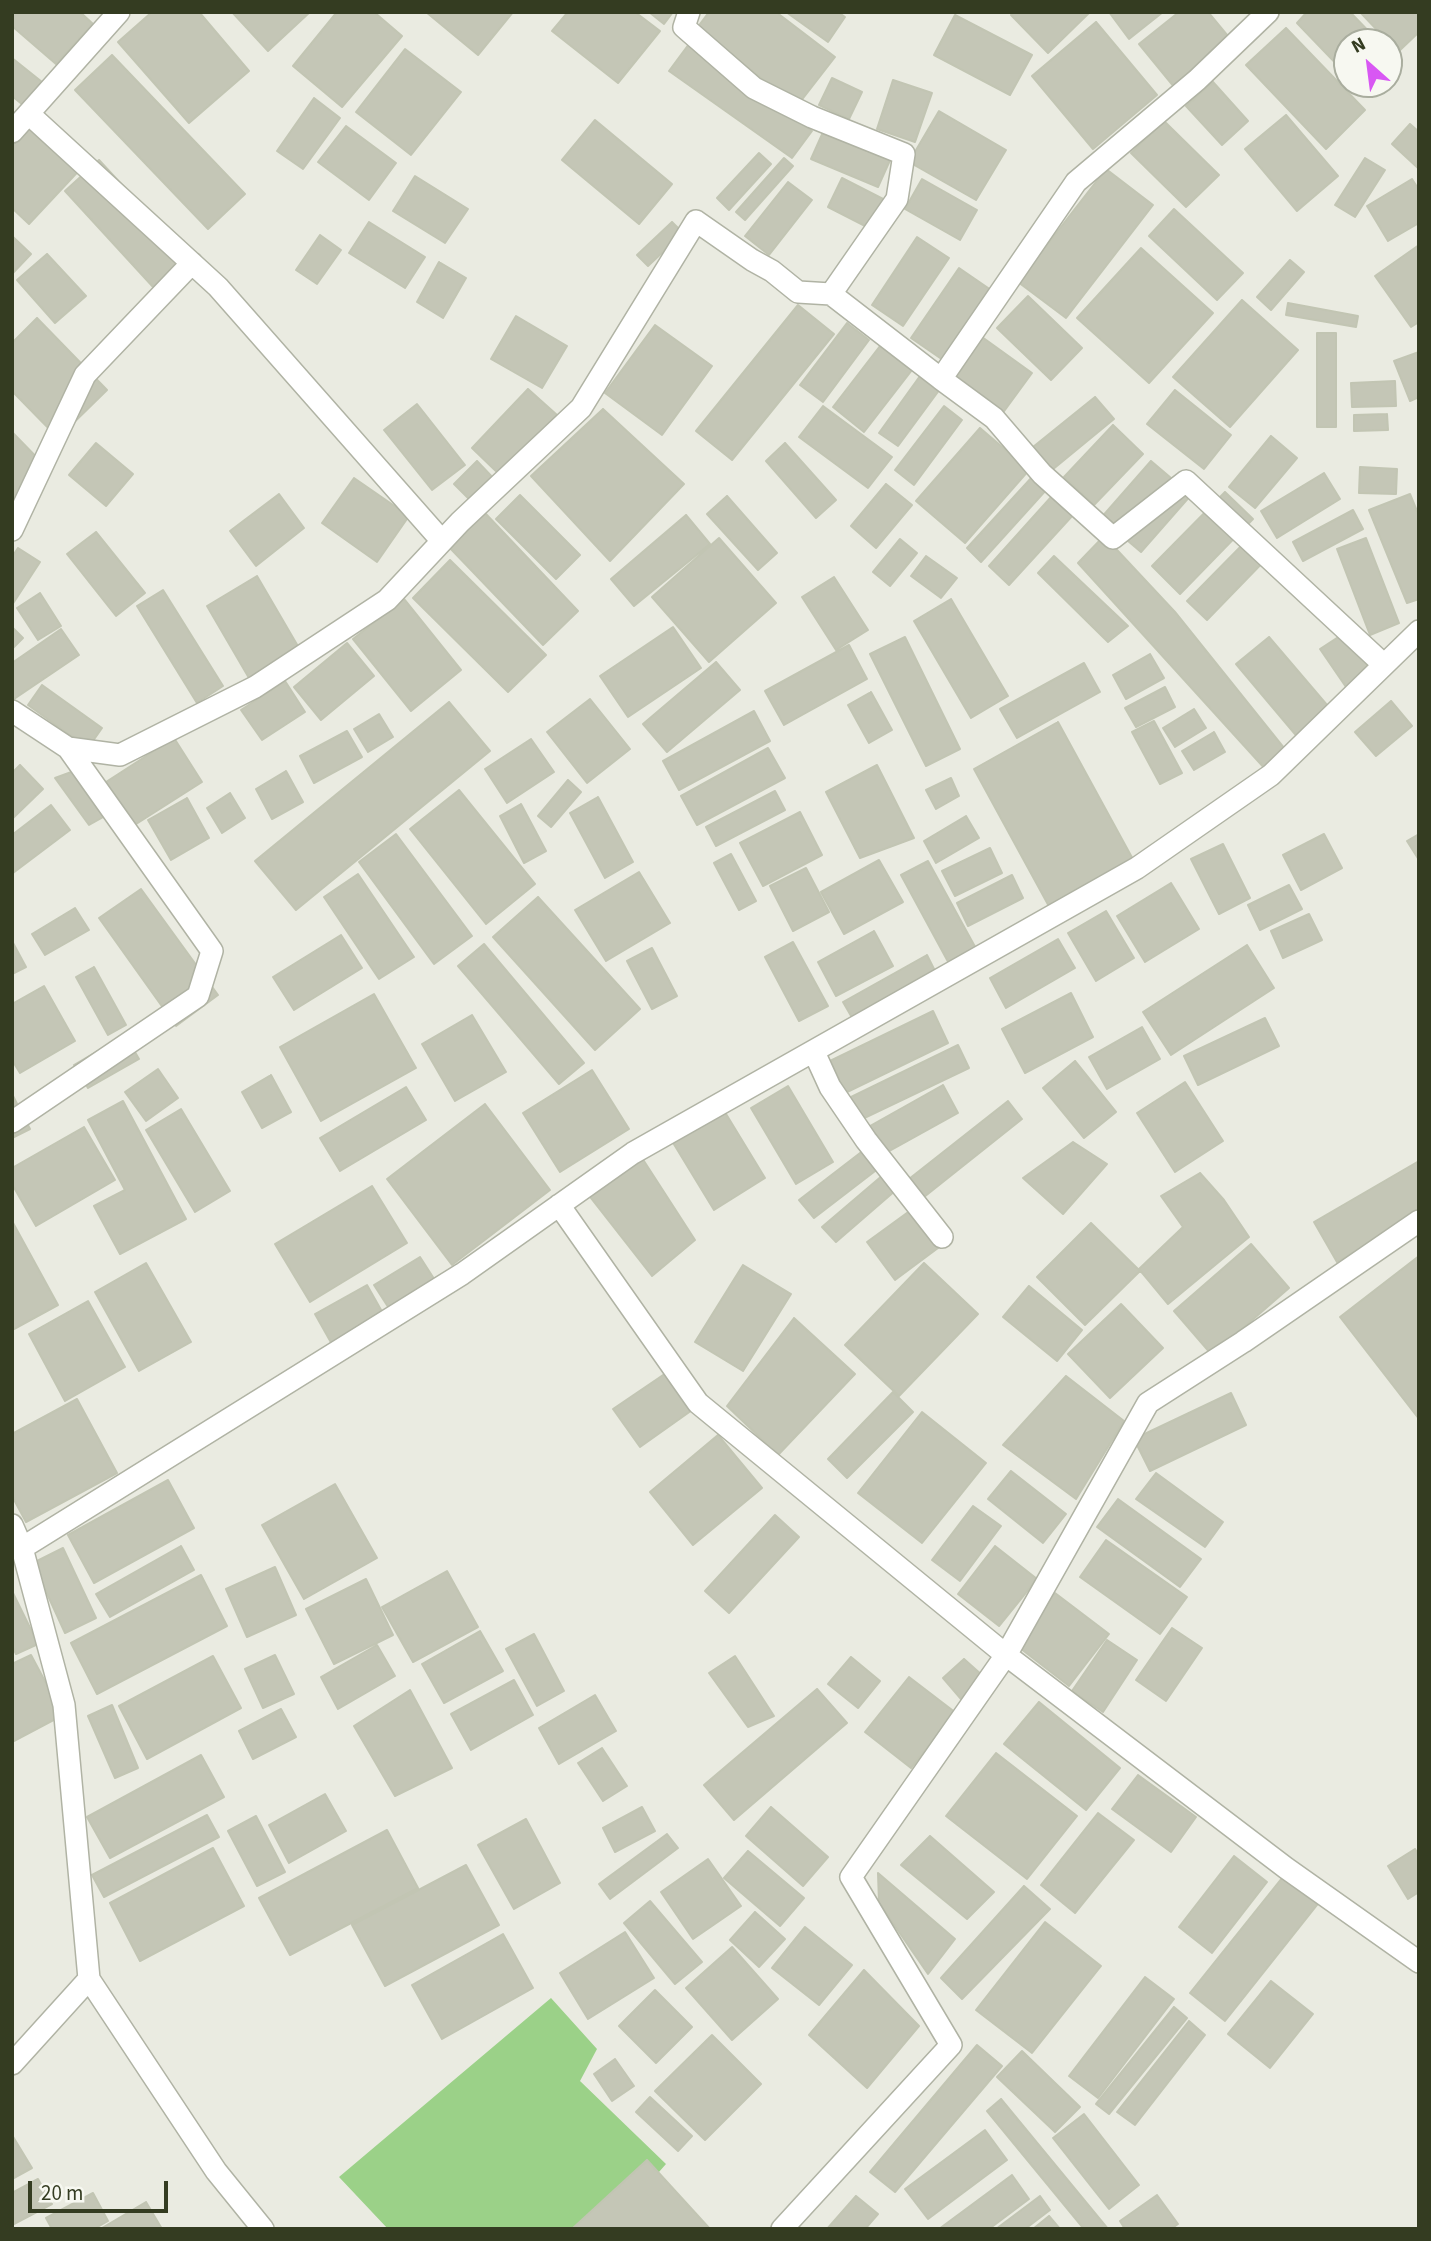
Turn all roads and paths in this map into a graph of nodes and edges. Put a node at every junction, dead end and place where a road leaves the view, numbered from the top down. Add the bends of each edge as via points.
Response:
1 (120, 12) edge
2 (689, 12) edge
3 (1268, 12) edge
4 (29, 114) junction
5 (12, 132) edge
6 (192, 263) junction
7 (831, 294) junction
8 (941, 379) junction
9 (12, 530) edge
10 (442, 541) junction
11 (1419, 631) edge
12 (1383, 664) junction
13 (12, 711) edge
14 (68, 748) junction
15 (814, 1052) junction
16 (12, 1122) edge
17 (559, 1205) junction
18 (1419, 1221) edge
19 (942, 1237) dead end
20 (12, 1525) edge
21 (22, 1548) junction
22 (1006, 1654) junction
23 (1419, 1962) edge
24 (89, 1979) junction
25 (12, 2064) edge
26 (263, 2229) edge
27 (782, 2229) edge

1 - 4 street
2 - 7 street via 684,27 754,88 904,154 897,199
3 - 8 street via 1197,80 1076,182
4 - 5 street
4 - 6 street
6 - 9 street via 85,375
6 - 10 street
7 - 8 street
7 - 10 street via 798,292 696,222 581,408
8 - 12 street via 994,418 1042,474 1113,538 1186,481
10 - 14 street via 387,600 255,687 120,755
11 - 12 street
12 - 15 street via 1271,775 1137,868
13 - 14 street
14 - 16 street via 212,951 198,996
15 - 17 street via 633,1153
15 - 19 street via 830,1087 866,1140
17 - 21 street via 462,1274
17 - 22 street via 698,1403
18 - 22 street via 1148,1403
20 - 21 street
21 - 24 street via 64,1705
22 - 23 street via 1286,1868
22 - 27 street via 851,1877 951,2045
24 - 25 street
24 - 26 street via 216,2171

